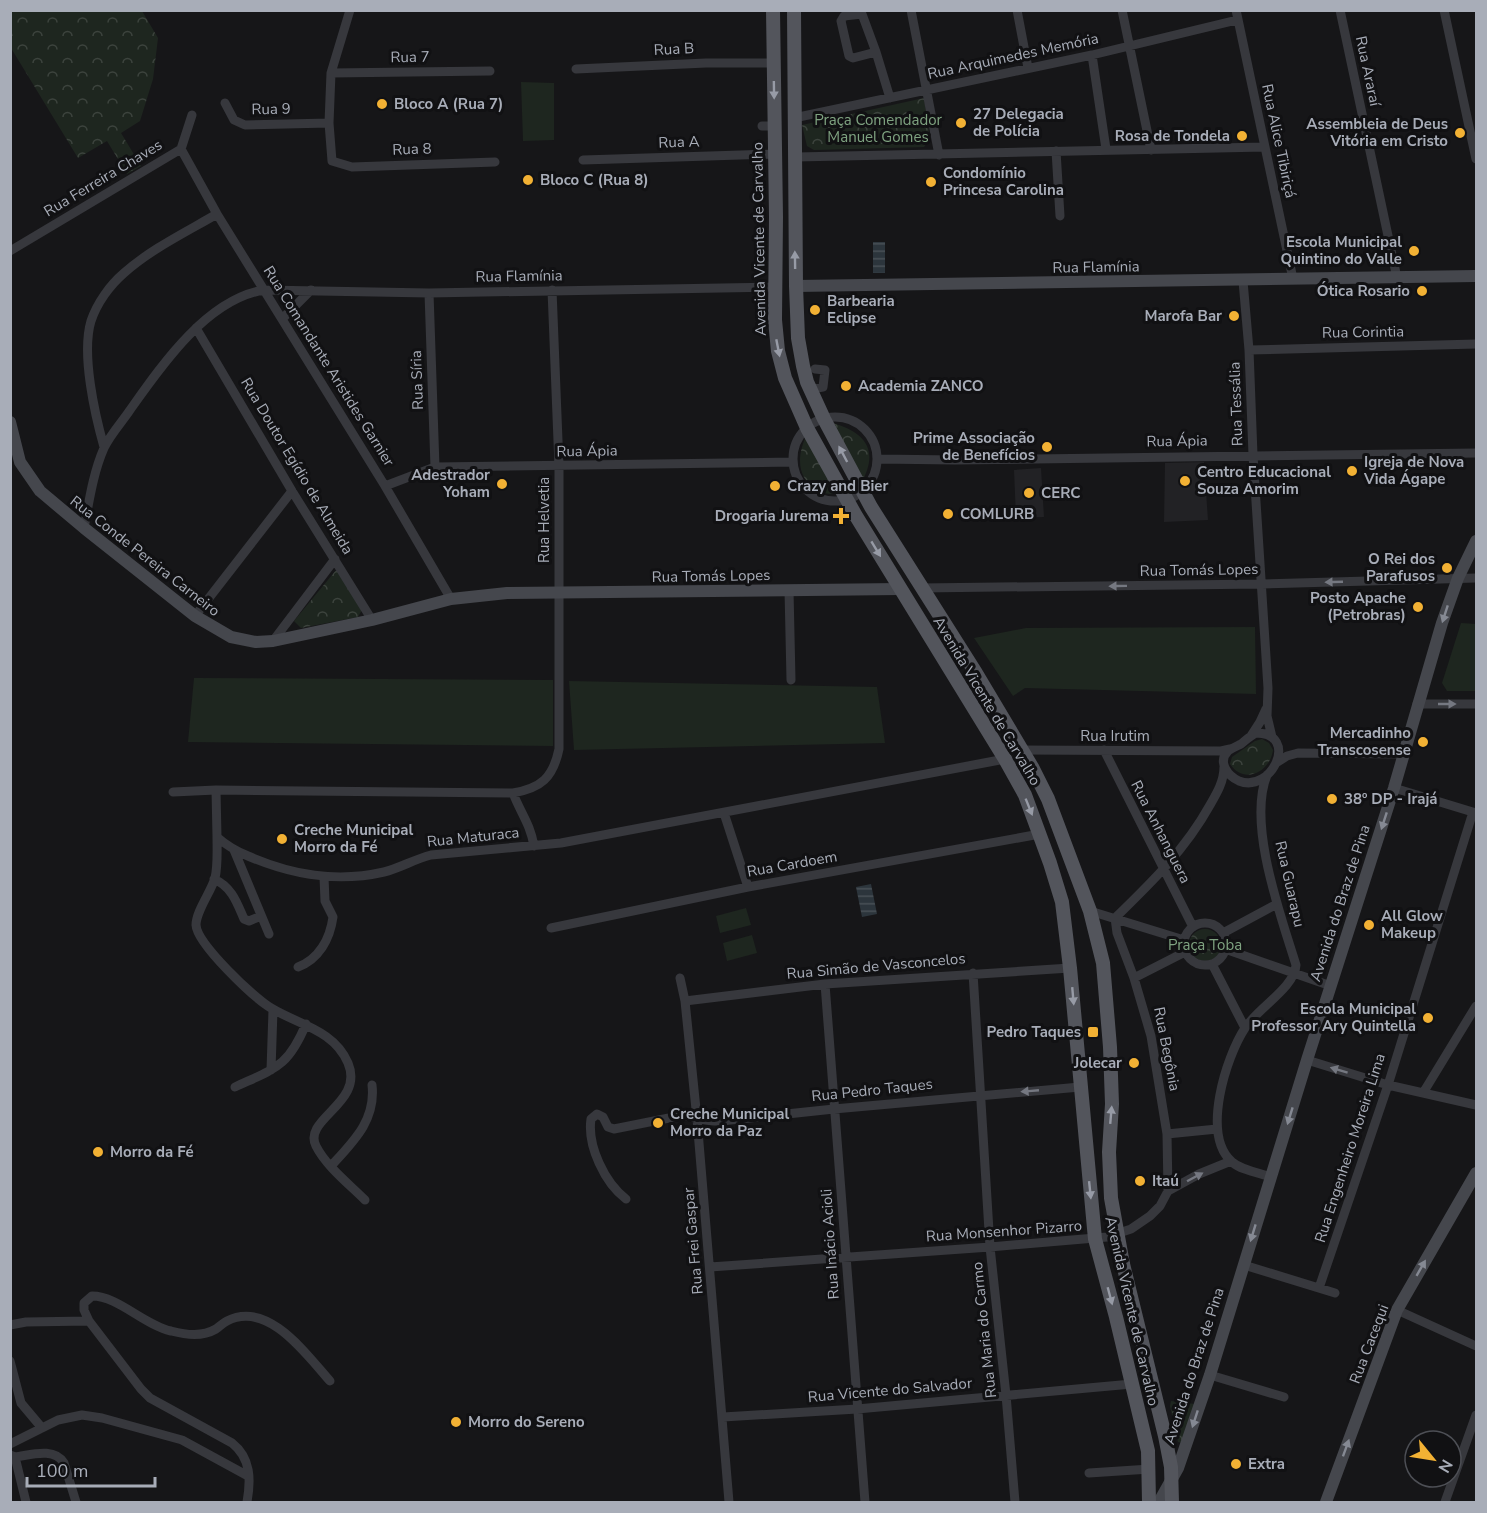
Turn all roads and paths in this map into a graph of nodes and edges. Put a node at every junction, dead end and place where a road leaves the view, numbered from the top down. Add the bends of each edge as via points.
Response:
1 (350, 10) edge
2 (773, 10) edge
3 (794, 10) edge
4 (911, 10) edge
5 (1017, 10) edge
6 (1122, 10) edge
7 (1340, 10) edge
8 (1444, 10) edge
9 (1237, 15) edge
10 (1128, 46) junction
11 (876, 52) junction
12 (1092, 55) junction
13 (774, 63) junction
14 (1028, 68) junction
15 (576, 69) dead end
16 (490, 70) dead end
17 (331, 73) junction
18 (928, 90) junction
19 (890, 98) junction
20 (225, 103) dead end
21 (192, 115) dead end
22 (794, 118) junction
23 (329, 123) junction
24 (1265, 147) junction
25 (181, 149) junction
26 (1106, 149) junction
27 (1151, 150) junction
28 (1056, 151) junction
29 (775, 154) junction
30 (939, 155) junction
31 (796, 157) junction
32 (1476, 159) edge
33 (583, 160) dead end
34 (495, 162) dead end
35 (217, 214) junction
36 (1060, 216) dead end
37 (10, 251) edge
38 (1476, 276) edge
39 (1397, 278) junction
40 (1293, 279) junction
41 (1243, 280) junction
42 (796, 286) junction
43 (775, 287) junction
44 (264, 290) junction
45 (311, 290) junction
46 (552, 290) junction
47 (429, 293) junction
48 (282, 319) junction
49 (196, 328) junction
50 (1476, 344) edge
51 (1249, 350) junction
52 (814, 369) dead end
53 (811, 389) junction
54 (824, 419) junction
55 (10, 422) edge
56 (807, 428) junction
57 (104, 447) junction
58 (1476, 453) edge
59 (1253, 455) junction
60 (878, 459) junction
61 (792, 462) junction
62 (559, 466) junction
63 (435, 467) junction
64 (386, 486) junction
65 (862, 490) junction
66 (292, 491) junction
67 (847, 499) junction
68 (84, 528) junction
69 (1476, 541) edge
70 (335, 559) junction
71 (1458, 578) junction
72 (1476, 578) edge
73 (1261, 584) junction
74 (921, 588) junction
75 (900, 589) junction
76 (789, 590) junction
77 (559, 593) junction
78 (451, 599) junction
79 (195, 616) junction
80 (372, 620) junction
81 (273, 641) junction
82 (791, 680) dead end
83 (1417, 704) junction
84 (1476, 704) edge
85 (1267, 706) junction
86 (1250, 736) junction
87 (1274, 740) junction
88 (1230, 749) junction
89 (1022, 750) junction
90 (1104, 750) junction
91 (1209, 751) junction
92 (1298, 753) junction
93 (1404, 754) junction
94 (1005, 759) junction
95 (1224, 764) junction
96 (1275, 764) junction
97 (1267, 775) junction
98 (1242, 781) junction
99 (1394, 788) junction
100 (216, 790) junction
101 (173, 792) dead end
102 (513, 793) junction
103 (1216, 794) junction
104 (1260, 801) junction
105 (724, 813) junction
106 (1475, 813) edge
107 (1040, 834) junction
108 (217, 837) junction
109 (534, 846) junction
110 (234, 850) junction
111 (1164, 871) junction
112 (324, 877) junction
113 (214, 879) junction
114 (748, 887) junction
115 (1277, 904) junction
116 (1090, 911) junction
117 (261, 916) junction
118 (1115, 918) junction
119 (1193, 927) junction
120 (551, 928) dead end
121 (1223, 933) junction
122 (269, 934) dead end
123 (1184, 940) junction
124 (1225, 949) junction
125 (1185, 952) junction
126 (1212, 964) junction
127 (298, 967) dead end
128 (1070, 968) junction
129 (974, 973) junction
130 (1296, 973) junction
131 (680, 978) dead end
132 (1134, 978) junction
133 (825, 984) junction
134 (1331, 986) junction
135 (685, 1001) junction
136 (1476, 1006) edge
137 (273, 1010) junction
138 (306, 1024) junction
139 (1245, 1028) junction
140 (1307, 1060) junction
141 (271, 1070) junction
142 (372, 1085) dead end
143 (1388, 1085) junction
144 (236, 1087) dead end
145 (1080, 1087) junction
146 (1423, 1093) junction
147 (980, 1095) junction
148 (1476, 1106) edge
149 (834, 1109) junction
150 (697, 1119) junction
151 (1217, 1129) junction
152 (1167, 1134) junction
153 (1231, 1161) junction
154 (332, 1166) junction
155 (1476, 1173) edge
156 (1271, 1177) junction
157 (1168, 1191) junction
158 (626, 1199) dead end
159 (365, 1200) dead end
160 (1116, 1234) junction
161 (1095, 1239) junction
162 (990, 1247) junction
163 (846, 1258) junction
164 (1244, 1265) junction
165 (711, 1267) junction
166 (1319, 1288) junction
167 (1335, 1293) dead end
168 (1397, 1310) junction
169 (89, 1321) junction
170 (10, 1325) edge
171 (1476, 1346) edge
172 (10, 1361) edge
173 (1210, 1374) junction
174 (330, 1381) dead end
175 (1132, 1384) junction
176 (1006, 1395) junction
177 (1284, 1397) dead end
178 (857, 1409) junction
179 (1476, 1415) edge
180 (723, 1417) junction
181 (42, 1428) junction
182 (10, 1444) edge
183 (13, 1456) edge
184 (1150, 1469) junction
185 (1089, 1473) dead end
186 (248, 1476) junction
187 (1171, 1482) junction
188 (26, 1503) edge
189 (76, 1503) edge
190 (247, 1503) edge
191 (729, 1503) edge
192 (866, 1503) edge
193 (1015, 1503) edge
194 (1149, 1503) edge
195 (1159, 1503) edge
196 (1172, 1503) edge
197 (1326, 1503) edge
198 (1445, 1503) edge

1 - 17 street
2 - 13 main road, Avenida Vicente de Carvalho
3 - 22 main road, Avenida Vicente de Carvalho
4 - 18 street
5 - 14 street
6 - 10 street
7 - 39 street, Rua Araraí
8 - 32 street
9 - 10 street, Rua Arquimedes Memória
9 - 24 street, Rua Alice Tibiriçá
10 - 12 street, Rua Arquimedes Memória
10 - 27 street
11 - 11 street via 862,14 844,16 841,21 849,56
11 - 19 street
12 - 14 street, Rua Arquimedes Memória
12 - 26 street
13 - 15 street, Rua B
13 -> 29 main road, Avenida Vicente de Carvalho via 768,126
14 - 18 street, Rua Arquimedes Memória
16 - 17 street, Rua 7
17 - 23 street
18 - 19 street, Rua Arquimedes Memória
18 - 30 street
19 - 22 street, Rua Arquimedes Memória
20 - 23 street, Rua 9 via 234,120 245,125
21 - 25 street, Rua Ferreira Chaves
22 - 31 main road, Avenida Vicente de Carvalho
23 - 34 street, Rua 8 via 332,161 352,167
24 - 27 street
24 - 40 street, Rua Alice Tibiriçá
25 - 35 street, Rua Comandante Aristides Garnier
25 - 37 street, Rua Ferreira Chaves
26 - 27 street
26 - 28 street
28 - 30 street
28 - 36 street
29 - 33 street, Rua A
29 - 43 main road, Avenida Vicente de Carvalho
30 - 31 street
42 -> 31 main road, Avenida Vicente de Carvalho
35 - 44 street, Rua Comandante Aristides Garnier
35 - 57 street via 124,273 106,291 97,308 91,322 88,361
38 - 39 street, Rua Flamínia
39 - 40 street, Rua Flamínia
40 - 41 street, Rua Flamínia
41 - 42 street, Rua Flamínia
41 - 51 street, Rua Tessália
42 - 53 main road, Avenida Vicente de Carvalho via 798,338
43 - 46 street, Rua Flamínia
43 -> 56 main road, Avenida Vicente de Carvalho via 778,351
44 - 45 street, Rua Flamínia
44 - 48 street, Rua Comandante Aristides Garnier
44 - 49 street, Rua Flamínia via 249,292
45 - 47 street, Rua Flamínia
45 - 48 street
46 - 47 street, Rua Flamínia
46 - 62 street, Rua Helvetia
47 - 63 street, Rua Síria
48 - 64 street, Rua Comandante Aristides Garnier
49 - 57 street, Rua Flamínia via 164,362
49 - 66 street, Rua Doutor Egídio de Almeida
50 - 51 street, Rua Corintia
51 - 59 street, Rua Tessália
52 - 53 street via 825,370 823,387
53 - 54 main road, Avenida Vicente de Carvalho
54 - 56 street
54 - 60 street via 846,418 865,428
65 -> 54 main road, Avenida Vicente de Carvalho
55 - 68 street, Rua Conde Pereira Carneiro via 20,462 29,477 47,498
56 - 61 street via 798,438
56 - 67 main road, Avenida Vicente de Carvalho
57 - 68 street
58 - 59 street, Rua Ápia
59 - 60 street, Rua Ápia
59 - 73 street, Rua Tessália
60 - 65 street via 876,470
61 - 62 street, Rua Ápia
61 - 67 street via 806,491 826,500
62 - 63 street, Rua Ápia
62 - 77 street, Rua Helvetia
63 - 64 street, Rua Ápia
64 - 78 street, Rua Comandante Aristides Garnier
65 - 67 street
65 - 74 main road, Avenida Vicente de Carvalho
66 - 70 street, Rua Doutor Egídio de Almeida
66 - 79 street
67 -> 75 main road, Avenida Vicente de Carvalho
68 - 79 street, Rua Conde Pereira Carneiro
69 - 71 street, Avenida do Braz de Pina
70 - 80 street, Rua Doutor Egídio de Almeida
70 - 81 street
71 - 72 street, Rua Tomás Lopes
71 -> 73 street, Rua Tomás Lopes
71 -> 83 street, Avenida do Braz de Pina
73 -> 74 street, Rua Tomás Lopes
73 - 85 street, Rua Tessália
74 - 89 main road, Avenida Vicente de Carvalho
75 - 76 street, Rua Tomás Lopes
75 - 94 main road, Avenida Vicente de Carvalho
76 - 77 street, Rua Tomás Lopes
76 - 82 street
77 - 78 street, Rua Conde Pereira Carneiro
77 - 102 street, Rua Helvetia via 557,761 550,774 532,790
78 - 80 street, Rua Conde Pereira Carneiro
79 - 81 street, Rua Conde Pereira Carneiro via 231,637
80 - 81 street, Rua Conde Pereira Carneiro
83 -> 84 street
83 - 93 street, Avenida do Braz de Pina
85 - 86 street, Rua Tessália
85 - 87 street, Rua Tessália
86 - 87 street via 1259,733
86 - 88 street
87 - 92 street
87 - 96 street via 1279,755
88 - 91 street, Rua Irutim
88 - 95 street
89 - 90 street, Rua Irutim
89 - 116 main road, Avenida Vicente de Carvalho via 1048,799
90 - 91 street, Rua Irutim
90 - 111 street, Rua Anhanguera
91 - 95 street
92 - 93 street
92 - 96 street
93 - 99 street, Avenida do Braz de Pina
94 - 105 street, Rua Maturaca
94 -> 107 main road, Avenida Vicente de Carvalho
95 - 98 street via 1229,773
95 - 103 street
96 - 97 street
97 - 98 street via 1257,782
97 - 104 street, Rua Guarapu
98 - 103 street via 1226,784
98 - 104 street via 1255,789
99 - 106 street
99 -> 134 street, Avenida do Braz de Pina
100 - 101 street
100 - 102 street
100 - 108 street
102 - 109 street via 531,828
103 - 111 street
104 - 115 street, Rua Guarapu via 1264,845
105 - 109 street, Rua Maturaca
105 - 114 street
106 - 143 street, Rua Engenheiro Moreira Lima
107 - 114 street, Rua Cardoem
107 - 128 main road, Avenida Vicente de Carvalho via 1062,902
108 - 110 street, Rua Maturaca
108 - 113 street
109 - 112 street, Rua Maturaca via 431,855 385,872
110 - 112 street, Rua Maturaca via 286,871
110 - 117 street
111 - 118 street
111 - 119 street, Rua Anhanguera
112 - 127 street via 325,901 333,917 328,938 316,956
113 - 117 street via 231,892 244,919
113 - 137 street via 196,921 198,934 211,952
114 - 120 street, Rua Cardoem
115 - 121 street
115 - 130 street, Rua Guarapu
116 - 118 street
160 -> 116 main road, Avenida Vicente de Carvalho via 1109,1168 1112,1086 1105,984 1101,947
117 - 122 street
118 - 123 street
118 - 132 street, Rua Begônia
119 - 121 street via 1209,923
119 - 123 street
121 - 124 street
123 - 125 street
124 - 126 street
124 - 130 street
125 - 126 street via 1196,964
125 - 132 street
126 - 139 street
128 - 129 street, Rua Simão de Vasconcelos
128 -> 145 main road, Avenida Vicente de Carvalho
129 - 133 street, Rua Simão de Vasconcelos
129 - 147 street, Rua Maria do Carmo
130 - 134 street
130 - 139 street
131 - 135 street, Rua Frei Gaspar
132 - 152 street, Rua Begônia via 1151,1036
133 - 135 street, Rua Simão de Vasconcelos
133 - 149 street, Rua Inácio Acioli
134 - 140 street, Avenida do Braz de Pina
135 - 150 street, Rua Frei Gaspar
136 - 146 street
137 - 138 street
137 - 141 street
138 - 141 street via 291,1055
138 - 154 street via 337,1047 351,1075 342,1100 322,1120 313,1138
139 - 151 street via 1226,1071
143 -> 140 street
140 -> 156 street, Avenida do Braz de Pina
141 - 144 street
142 - 154 street via 370,1115
143 - 146 street
143 - 166 street, Rua Engenheiro Moreira Lima
145 -> 147 street, Rua Pedro Taques
145 -> 161 main road, Avenida Vicente de Carvalho
146 - 148 street
147 - 149 street, Rua Pedro Taques
147 - 162 street, Rua Maria do Carmo
149 - 150 street, Rua Pedro Taques via 721,1121
149 - 163 street, Rua Inácio Acioli
150 - 158 street, Rua Pedro Taques via 679,1116 614,1129 608,1127 602,1115 593,1116 590,1128 601,1166 609,1183
150 - 165 street, Rua Frei Gaspar
151 - 152 street
151 - 153 street
152 - 157 street, Rua Begônia
153 - 156 street
157 -> 153 street, Rua Monsenhor Pizarro
154 - 159 street
168 -> 155 street, Rua Cacequi
156 -> 164 street, Avenida do Braz de Pina
157 - 160 street, Rua Monsenhor Pizarro via 1150,1216
160 - 161 street, Rua Monsenhor Pizarro
160 - 187 main road, Avenida Vicente de Carvalho via 1165,1436
161 - 162 street, Rua Monsenhor Pizarro
161 -> 175 main road, Avenida Vicente de Carvalho
162 - 163 street, Rua Monsenhor Pizarro
162 - 176 street, Rua Maria do Carmo
163 - 165 street, Rua Monsenhor Pizarro
163 - 178 street, Rua Inácio Acioli
164 - 166 street
164 - 173 street, Avenida do Braz de Pina
165 - 180 street, Rua Frei Gaspar
166 - 167 street
168 - 171 street
197 -> 168 street, Rua Cacequi
169 - 170 street
169 - 174 street via 83,1307 92,1296 105,1298 151,1324 187,1334 200,1335 251,1315 272,1323
169 - 186 street via 150,1398 240,1449
172 - 181 street via 21,1404
173 - 177 street
173 -> 187 street, Avenida do Braz de Pina
175 - 176 street, Rua Vicente do Salvador
175 - 184 main road, Avenida Vicente de Carvalho
176 - 178 street, Rua Vicente do Salvador
176 - 193 street, Rua Maria do Carmo
178 - 180 street, Rua Vicente do Salvador
178 - 192 street, Rua Inácio Acioli
179 - 198 street
180 - 191 street, Rua Frei Gaspar
181 - 182 street
181 - 186 street via 70,1417 102,1418 183,1440
183 - 188 street
183 - 189 street via 46,1453 61,1458
184 - 185 street
184 - 194 main road, Avenida Vicente de Carvalho
186 - 190 street
187 - 195 street, Avenida do Braz de Pina
187 - 196 main road, Avenida do Braz de Pina

